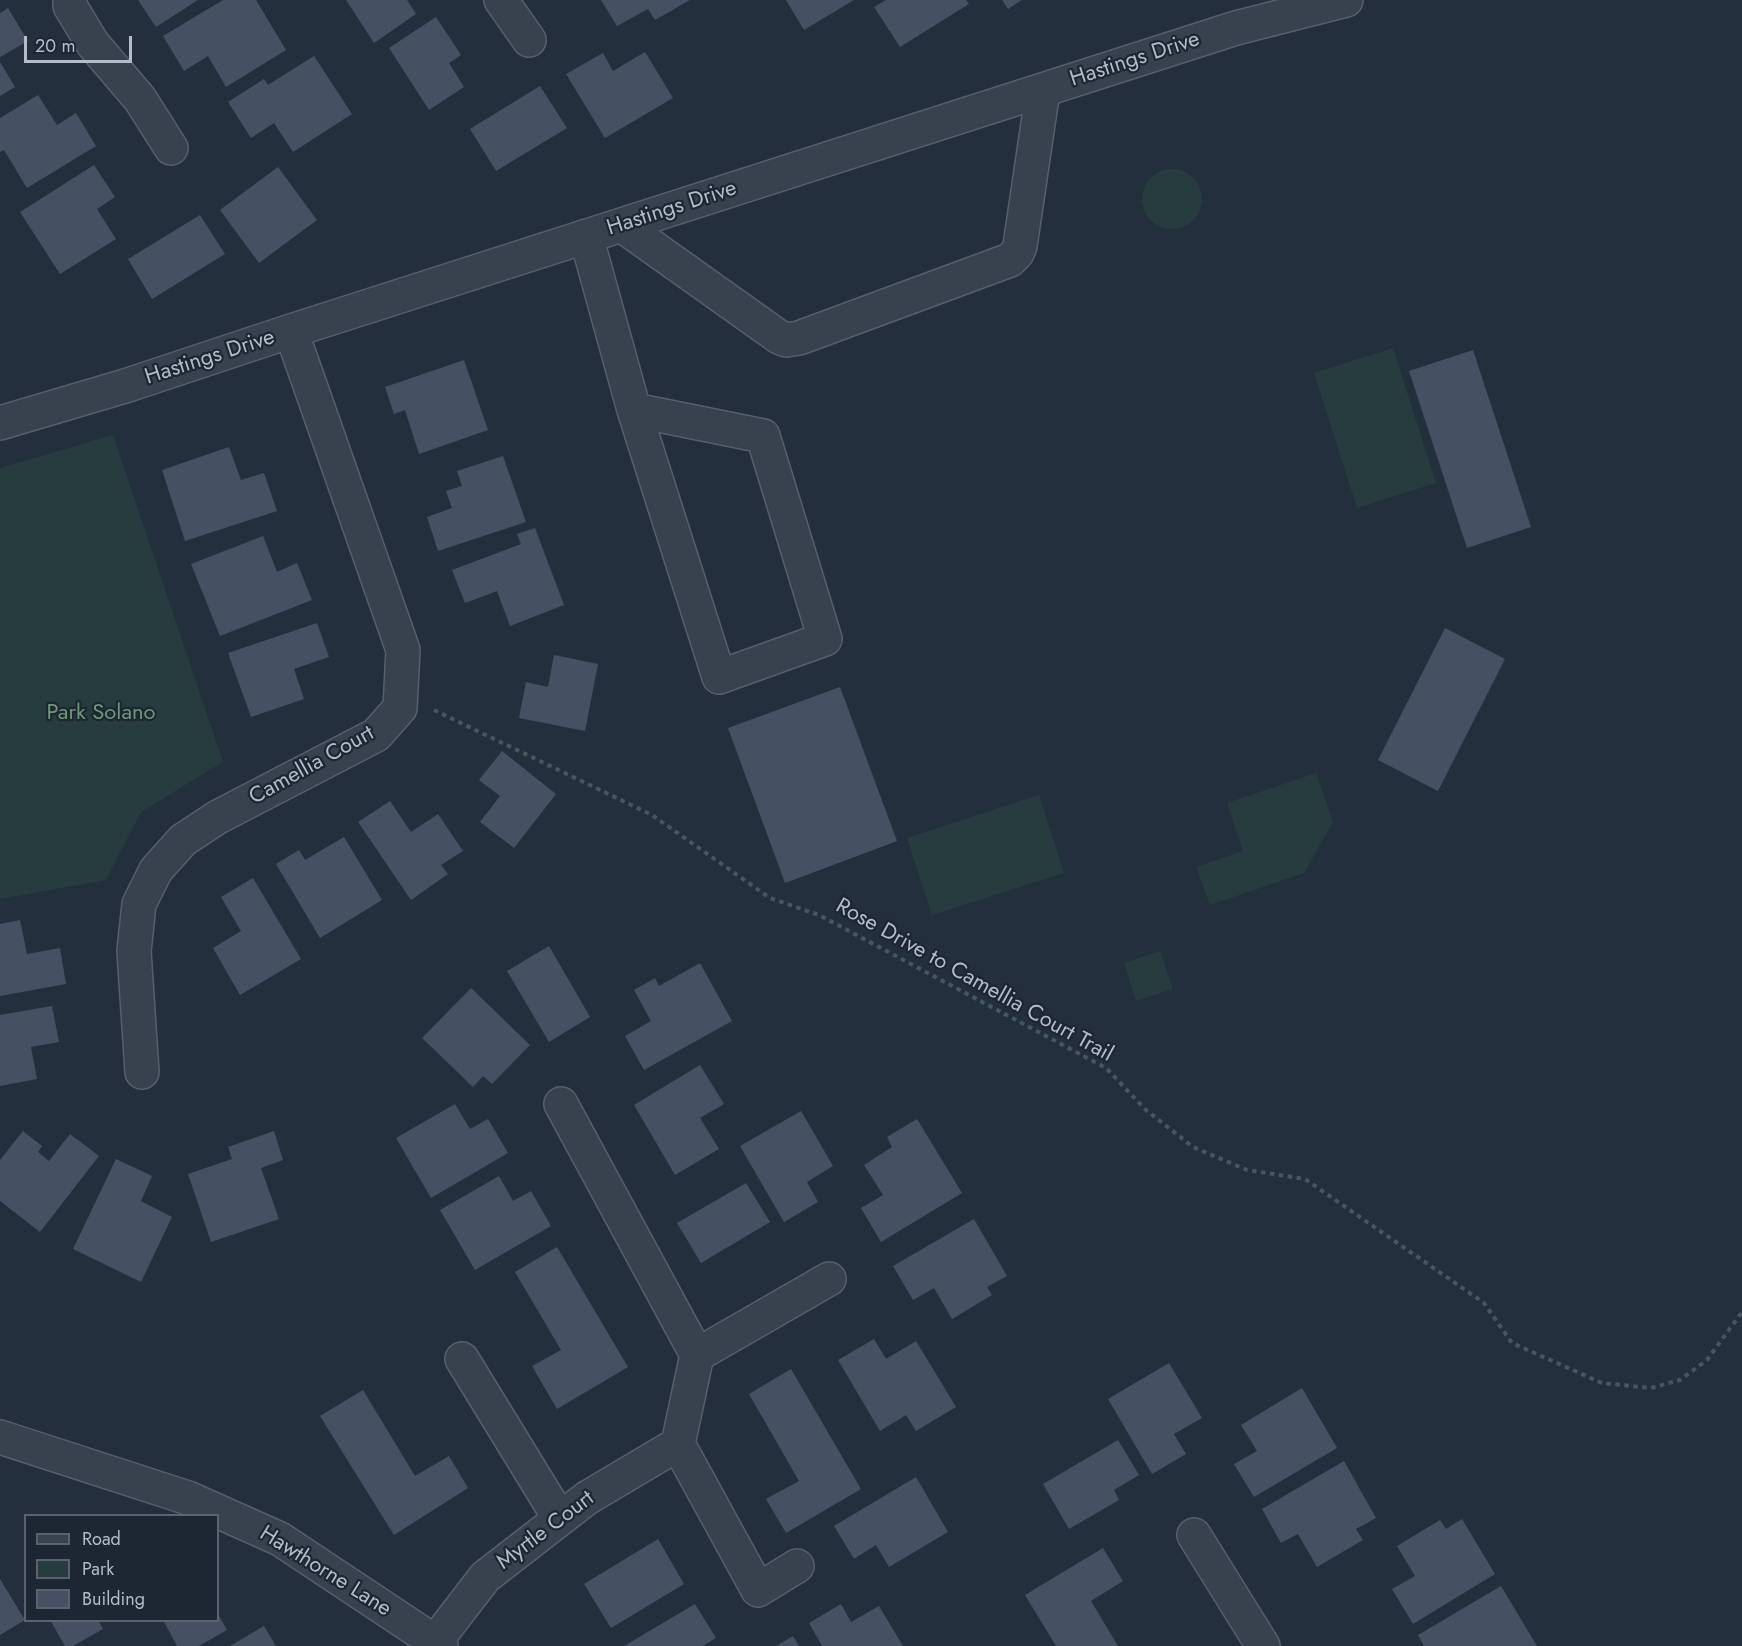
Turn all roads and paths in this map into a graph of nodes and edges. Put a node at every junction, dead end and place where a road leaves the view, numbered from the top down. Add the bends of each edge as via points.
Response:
1 (70, 0) edge
2 (501, 0) edge
3 (1346, 0) edge
4 (529, 40) dead end
5 (1043, 90) junction
6 (171, 148) dead end
7 (624, 225) junction
8 (586, 236) junction
9 (291, 331) junction
10 (634, 410) junction
11 (0, 423) edge
12 (401, 694) junction
13 (142, 1072) dead end
14 (561, 1104) dead end
15 (829, 1279) dead end
16 (1742, 1312) edge
17 (697, 1355) junction
18 (462, 1359) dead end
19 (0, 1437) edge
20 (678, 1444) junction
21 (560, 1519) junction
22 (1194, 1535) dead end
23 (797, 1566) dead end
24 (438, 1644) edge
25 (1263, 1646) edge

1 - 6 street via 93,44 140,99
2 - 4 street
3 - 5 street, Hastings Drive via 1236,28
5 - 7 street, Hastings Drive
5 - 7 street via 1017,253 1010,260 799,338 779,337
7 - 8 street, Hastings Drive
8 - 9 street, Hastings Drive
8 - 10 street
9 - 11 street, Hastings Drive
9 - 12 street, Camellia Court via 403,650
10 - 10 street via 719,677 825,639 763,436
12 - 13 street, Camellia Court via 400,708 376,735 218,817 183,840 156,870 139,904 134,951
12 - 16 path, Rose Drive to Camellia Court Trail via 652,815 770,898 819,915 1106,1068 1146,1110 1193,1147 1247,1170 1305,1179 1484,1303 1512,1343 1602,1383 1651,1388 1680,1380 1707,1360
14 - 17 street
15 - 17 street
17 - 20 street
18 - 21 street
19 - 24 street, Hawthorne Lane via 188,1498 280,1539
20 - 21 street, Myrtle Court via 587,1498
20 - 23 street via 758,1590
21 - 24 street, Myrtle Court via 485,1577
22 - 25 street

